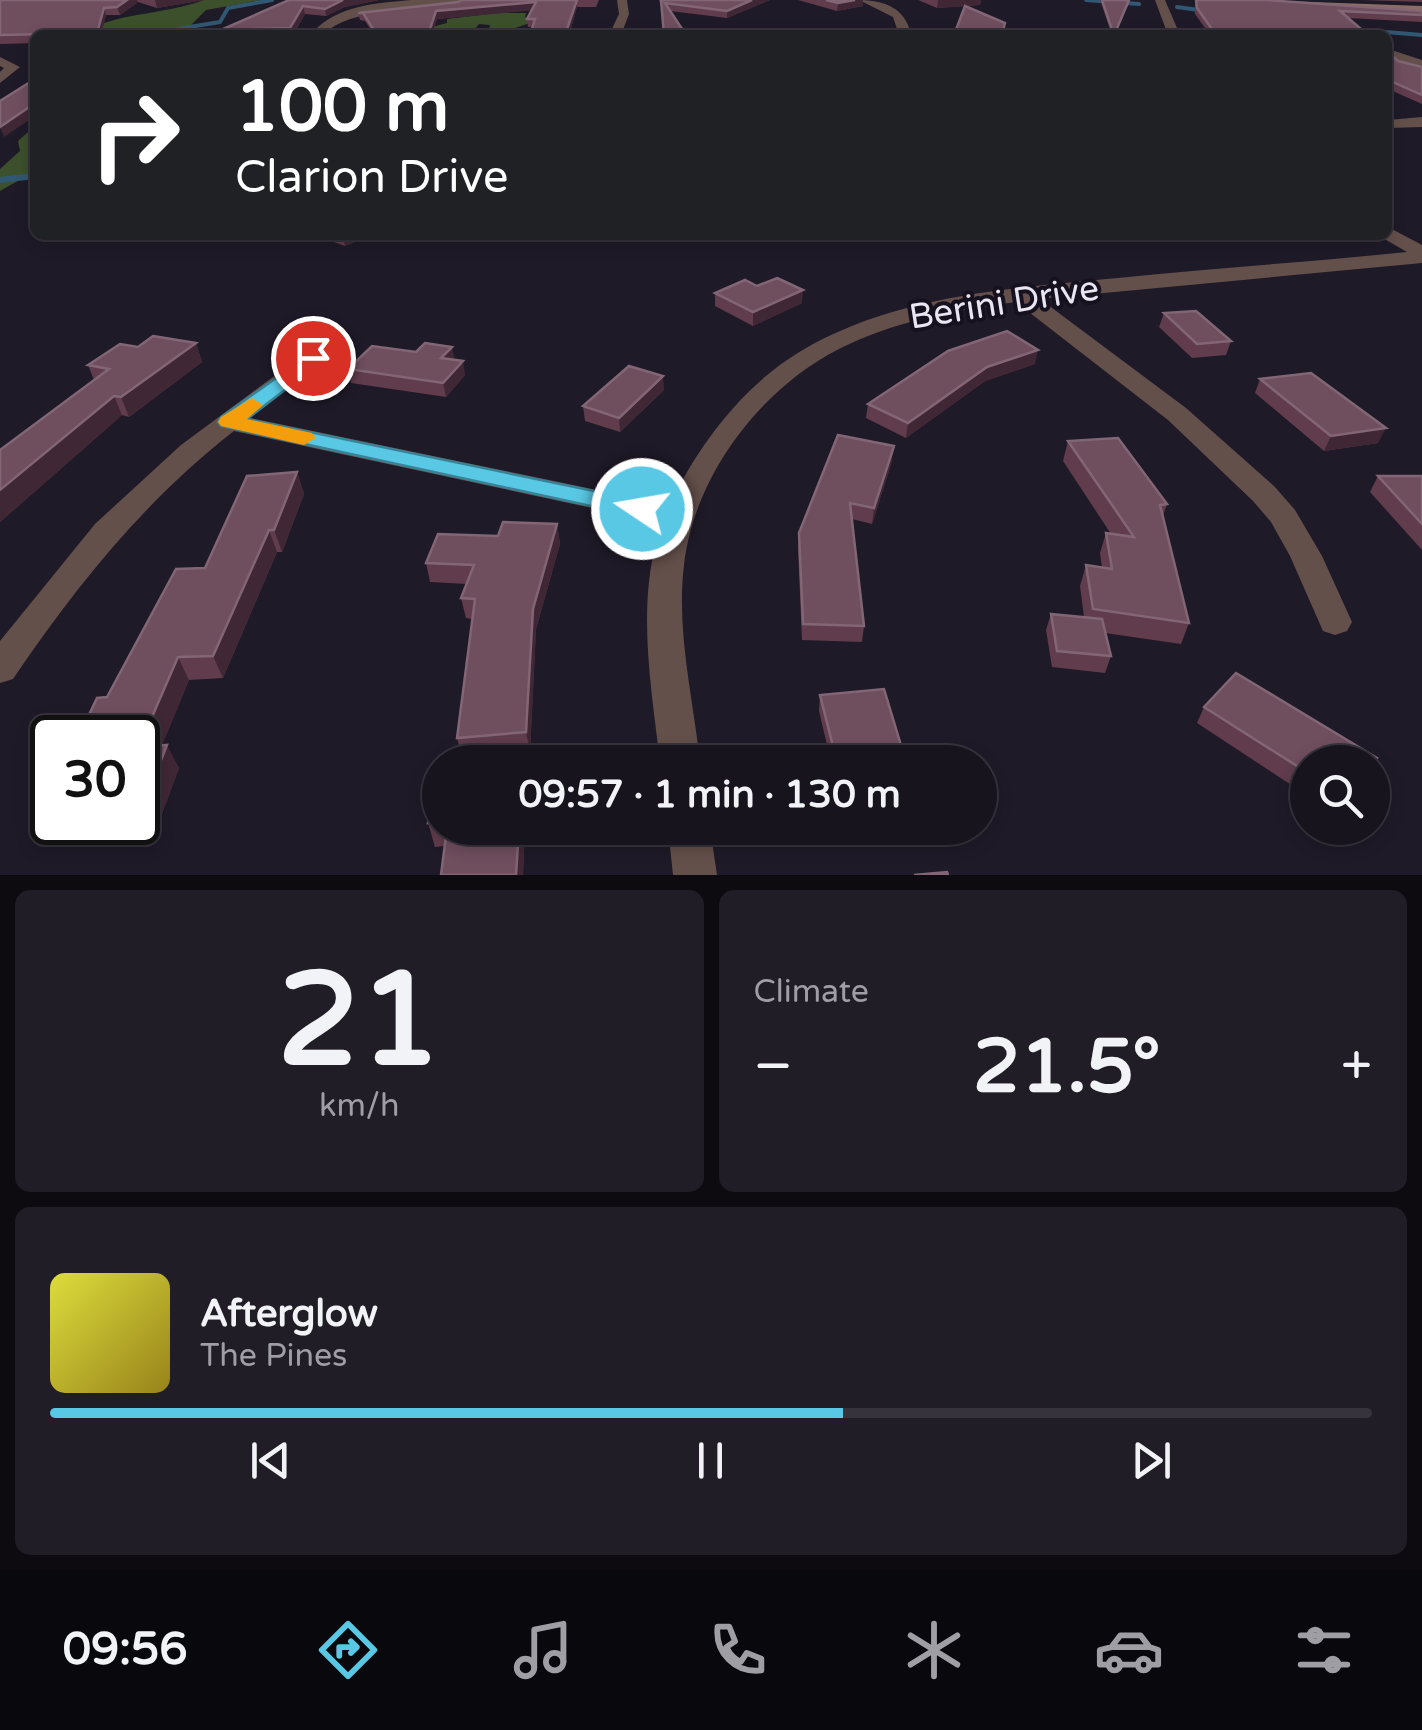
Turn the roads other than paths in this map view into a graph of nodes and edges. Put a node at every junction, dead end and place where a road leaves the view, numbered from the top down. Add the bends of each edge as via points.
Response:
1 (470, 0) edge
2 (622, 0) edge
3 (864, 0) edge
4 (1160, 0) edge
5 (1266, 0) edge
6 (1378, 4) edge
7 (1422, 10) edge
8 (320, 30) edge
9 (617, 30) edge
10 (905, 30) edge
11 (1172, 30) edge
12 (1392, 55) edge
13 (6, 62) edge
14 (1422, 64) edge
15 (0, 79) edge
16 (1422, 122) edge
17 (1392, 124) edge
18 (1392, 235) edge
19 (1422, 255) edge
20 (1021, 294) junction
21 (313, 358) dead end
22 (229, 422) junction
23 (680, 517) junction
24 (1334, 622) dead end
25 (0, 668) edge
26 (679, 745) edge
27 (691, 845) edge
28 (695, 875) edge

1 - 8 street via 352,13
2 - 9 street
3 - 10 street via 898,15
4 - 11 street
5 - 6 street
6 - 7 street
12 - 14 street
13 - 15 street via 10,71
16 - 17 street
18 - 19 street
19 - 20 street, Berini Drive
20 - 23 street, Berini Drive via 902,318 819,350 743,411
20 - 24 street via 1177,414 1264,494 1306,556
21 - 22 street
22 - 23 street
22 - 25 street via 126,510
23 - 26 street, Berini Drive via 667,594
27 - 28 street

